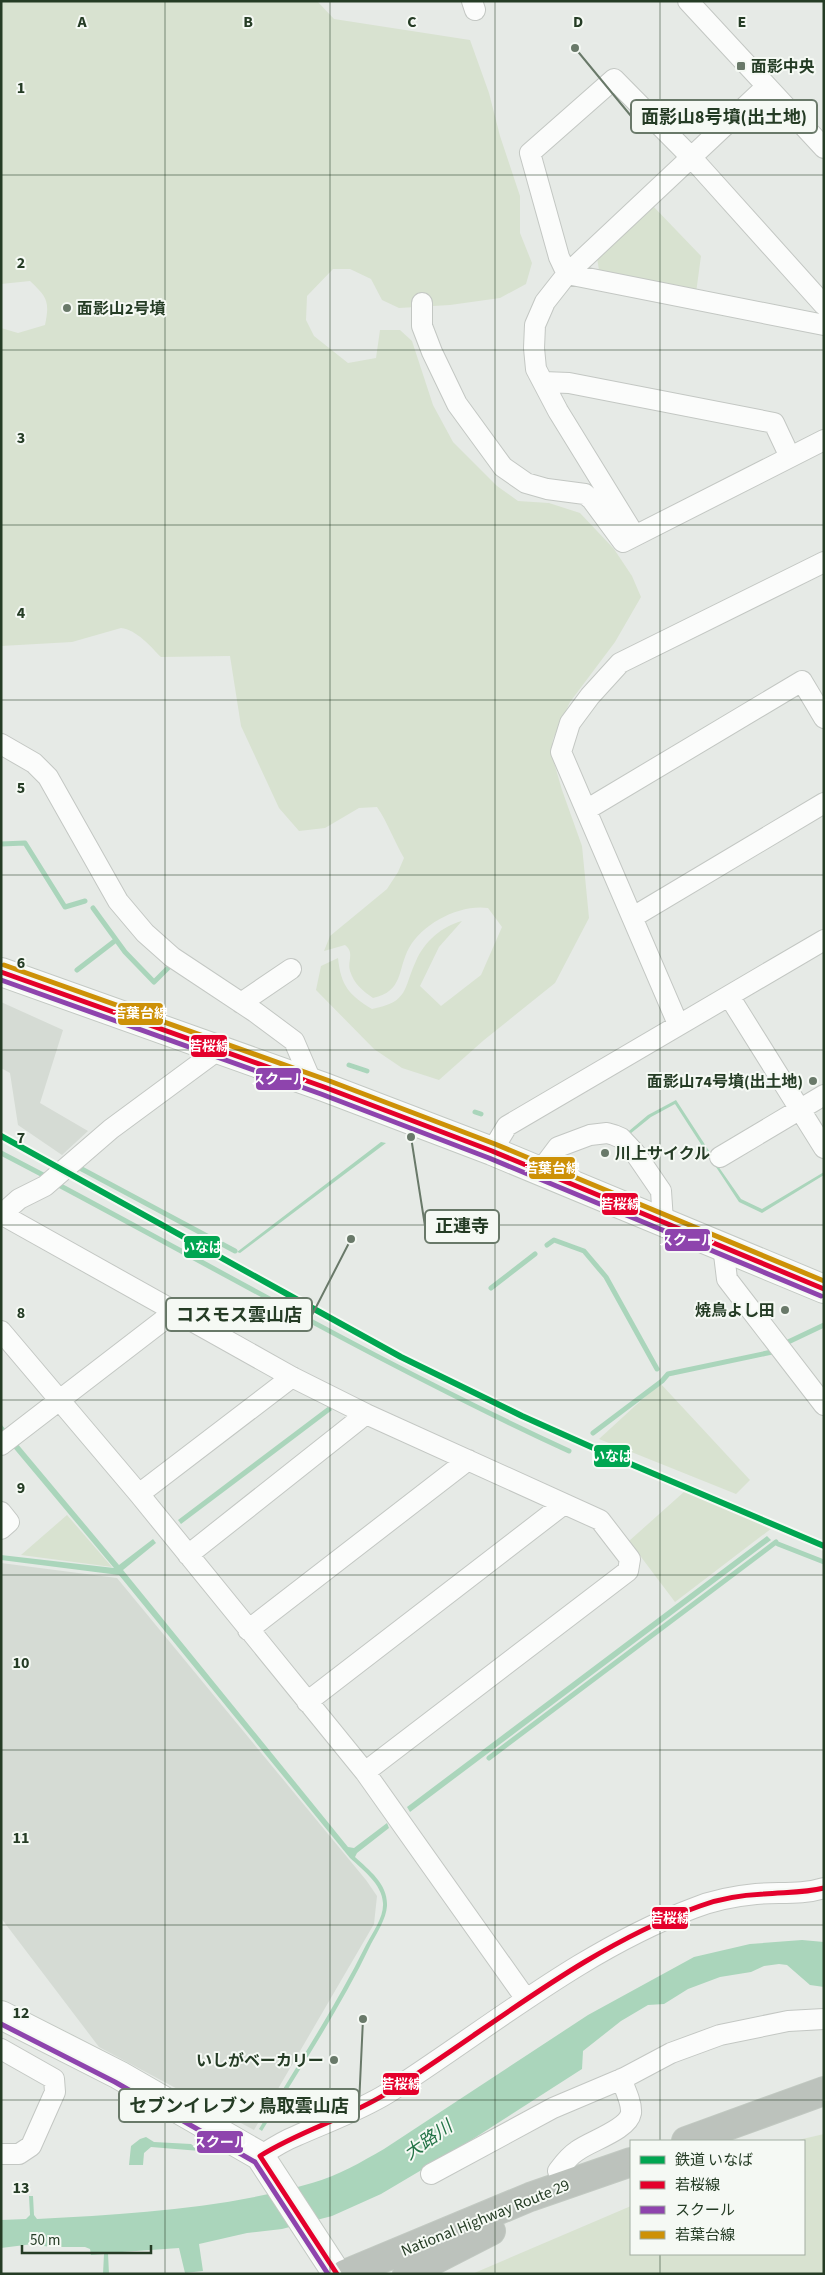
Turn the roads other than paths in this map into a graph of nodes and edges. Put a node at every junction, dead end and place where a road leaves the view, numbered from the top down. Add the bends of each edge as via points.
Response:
1 (688, 1) edge
2 (766, 87) junction
3 (824, 148) edge
4 (691, 157) junction
5 (567, 274) junction
6 (422, 303) dead end
7 (824, 305) edge
8 (824, 325) edge
9 (543, 382) junction
10 (824, 440) edge
11 (790, 457) junction
12 (635, 536) junction
13 (824, 562) edge
14 (824, 718) edge
15 (1, 744) edge
16 (824, 803) edge
17 (586, 810) junction
18 (633, 917) junction
19 (824, 940) edge
20 (291, 969) dead end
21 (1, 972) edge
22 (729, 996) junction
23 (241, 1002) junction
24 (678, 1024) junction
25 (218, 1050) junction
26 (312, 1083) junction
27 (824, 1095) edge
28 (800, 1109) junction
29 (824, 1148) edge
30 (492, 1151) junction
31 (720, 1157) dead end
32 (540, 1171) junction
33 (2, 1214) edge
34 (663, 1221) junction
35 (723, 1246) junction
36 (824, 1290) edge
37 (174, 1312) junction
38 (1, 1331) edge
39 (292, 1377) junction
40 (59, 1399) junction
41 (824, 1405) edge
42 (366, 1414) junction
43 (1, 1445) edge
44 (468, 1460) junction
45 (139, 1494) junction
46 (564, 1504) junction
47 (1, 1512) edge
48 (1, 1529) edge
49 (188, 1555) junction
50 (248, 1630) junction
51 (307, 1702) junction
52 (364, 1772) junction
53 (824, 1888) edge
54 (526, 1999) junction
55 (1, 2015) edge
56 (824, 2019) edge
57 (1, 2050) edge
58 (621, 2079) junction
59 (824, 2091) edge
60 (689, 2140) edge
61 (1, 2154) edge
62 (260, 2156) junction
63 (629, 2162) edge
64 (558, 2171) dead end
65 (431, 2174) dead end
66 (337, 2274) edge
67 (345, 2274) edge
68 (407, 2274) edge

1 - 2 street
2 - 3 street
2 - 4 street
4 - 5 street
4 - 5 street via 614,78 530,153 559,258
4 - 7 street
5 - 8 street
5 - 9 street via 544,302 536,325 536,369
6 - 12 street via 422,326 457,404 503,467 526,482 547,489 585,494 623,542
9 - 11 street via 569,383 774,423
9 - 12 street
10 - 11 street
11 - 12 street
13 - 17 street via 620,664 570,723 561,752
14 - 17 street via 802,681
15 - 23 street via 33,762 48,777 118,901 145,933 172,957
16 - 18 street
17 - 18 street
18 - 24 street
19 - 22 street
20 - 23 street
21 - 25 main road
22 - 24 street
22 - 28 street
23 - 26 street via 294,1041
24 - 30 street via 507,1126
25 - 26 main road
25 - 33 street via 111,1129 45,1186 18,1200
26 - 30 main road
27 - 28 street
28 - 29 street
28 - 31 street
30 - 32 main road
32 - 34 main road
32 - 34 street via 558,1147 590,1135 614,1135 635,1153 661,1191
33 - 37 street
34 - 35 main road
35 - 36 main road
35 - 41 street via 727,1279
37 - 39 street
37 - 40 street
38 - 40 street
39 - 42 street
39 - 45 street
40 - 43 street
40 - 45 street
42 - 44 street
42 - 49 street
44 - 46 street
44 - 50 street
45 - 49 street
46 - 51 street
46 - 52 street via 600,1520 630,1559 628,1572
47 - 48 street via 9,1522
49 - 50 street
50 - 51 street
51 - 52 street
52 - 54 street
53 - 54 street via 740,1896 695,1907 607,1949
54 - 62 street via 386,2094
55 - 62 main road via 119,2075
56 - 58 street via 788,2021 720,2035 670,2053
57 - 61 street via 54,2079 56,2092 31,2146 19,2154
58 - 64 street via 630,2105 628,2120 578,2150
58 - 65 street via 553,2108
59 - 60 highway
62 - 66 main road
63 - 67 highway, National Highway Route 29 via 530,2197
63 - 68 highway, National Highway Route 29

